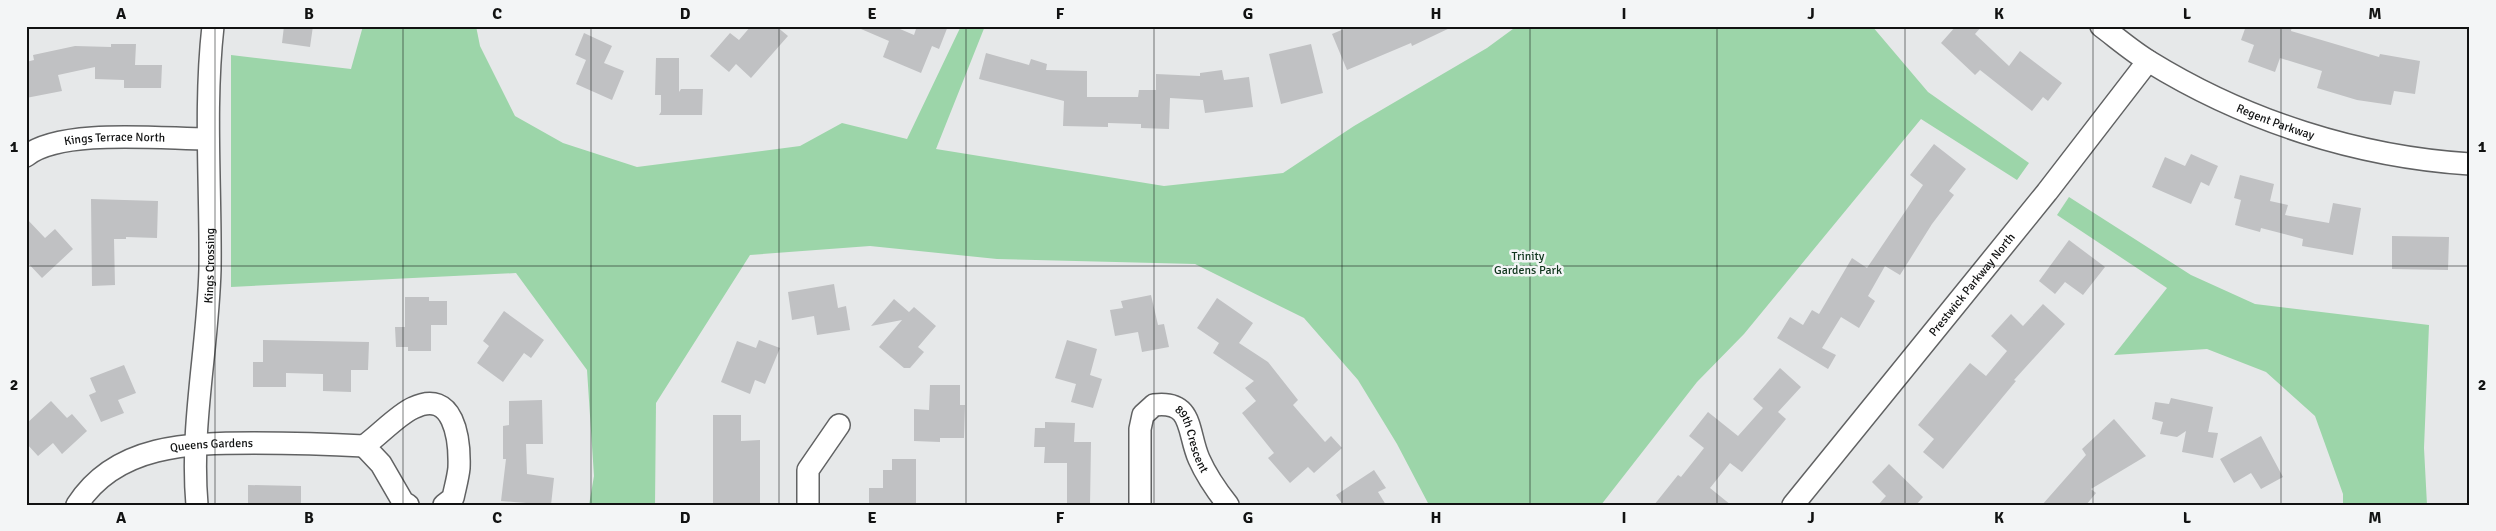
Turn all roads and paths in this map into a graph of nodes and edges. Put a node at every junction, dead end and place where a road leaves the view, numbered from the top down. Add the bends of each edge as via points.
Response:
1 (213, 26) edge
2 (2101, 26) edge
3 (2148, 61) junction
4 (208, 139) junction
5 (26, 156) edge
6 (2470, 164) edge
7 (839, 425) dead end
8 (196, 443) junction
9 (364, 446) junction
10 (76, 505) edge
11 (196, 505) edge
12 (408, 505) edge
13 (444, 505) edge
14 (808, 505) edge
15 (1140, 505) edge
16 (1228, 505) edge
17 (1793, 505) edge

1 - 4 street, Kings Crossing
2 - 3 street, Regent Parkway
3 - 6 street, Regent Parkway via 2230,104 2318,138 2397,156
3 - 17 street, Prestwick Parkway North via 2047,192
4 - 5 street, Kings Terrace North via 80,138 55,142
4 - 8 street, Kings Crossing via 210,271
7 - 14 street via 808,470
8 - 9 street, Queens Gardens
8 - 10 street, Queens Gardens via 161,448 131,459 105,475
8 - 11 street, Kings Crossing
9 - 12 street via 381,464 403,502
9 - 13 street via 411,408 433,403 448,410 455,422 459,468 453,498
15 - 16 street, 89th Crescent via 1140,429 1144,415 1154,404 1168,403 1181,410 1199,458

